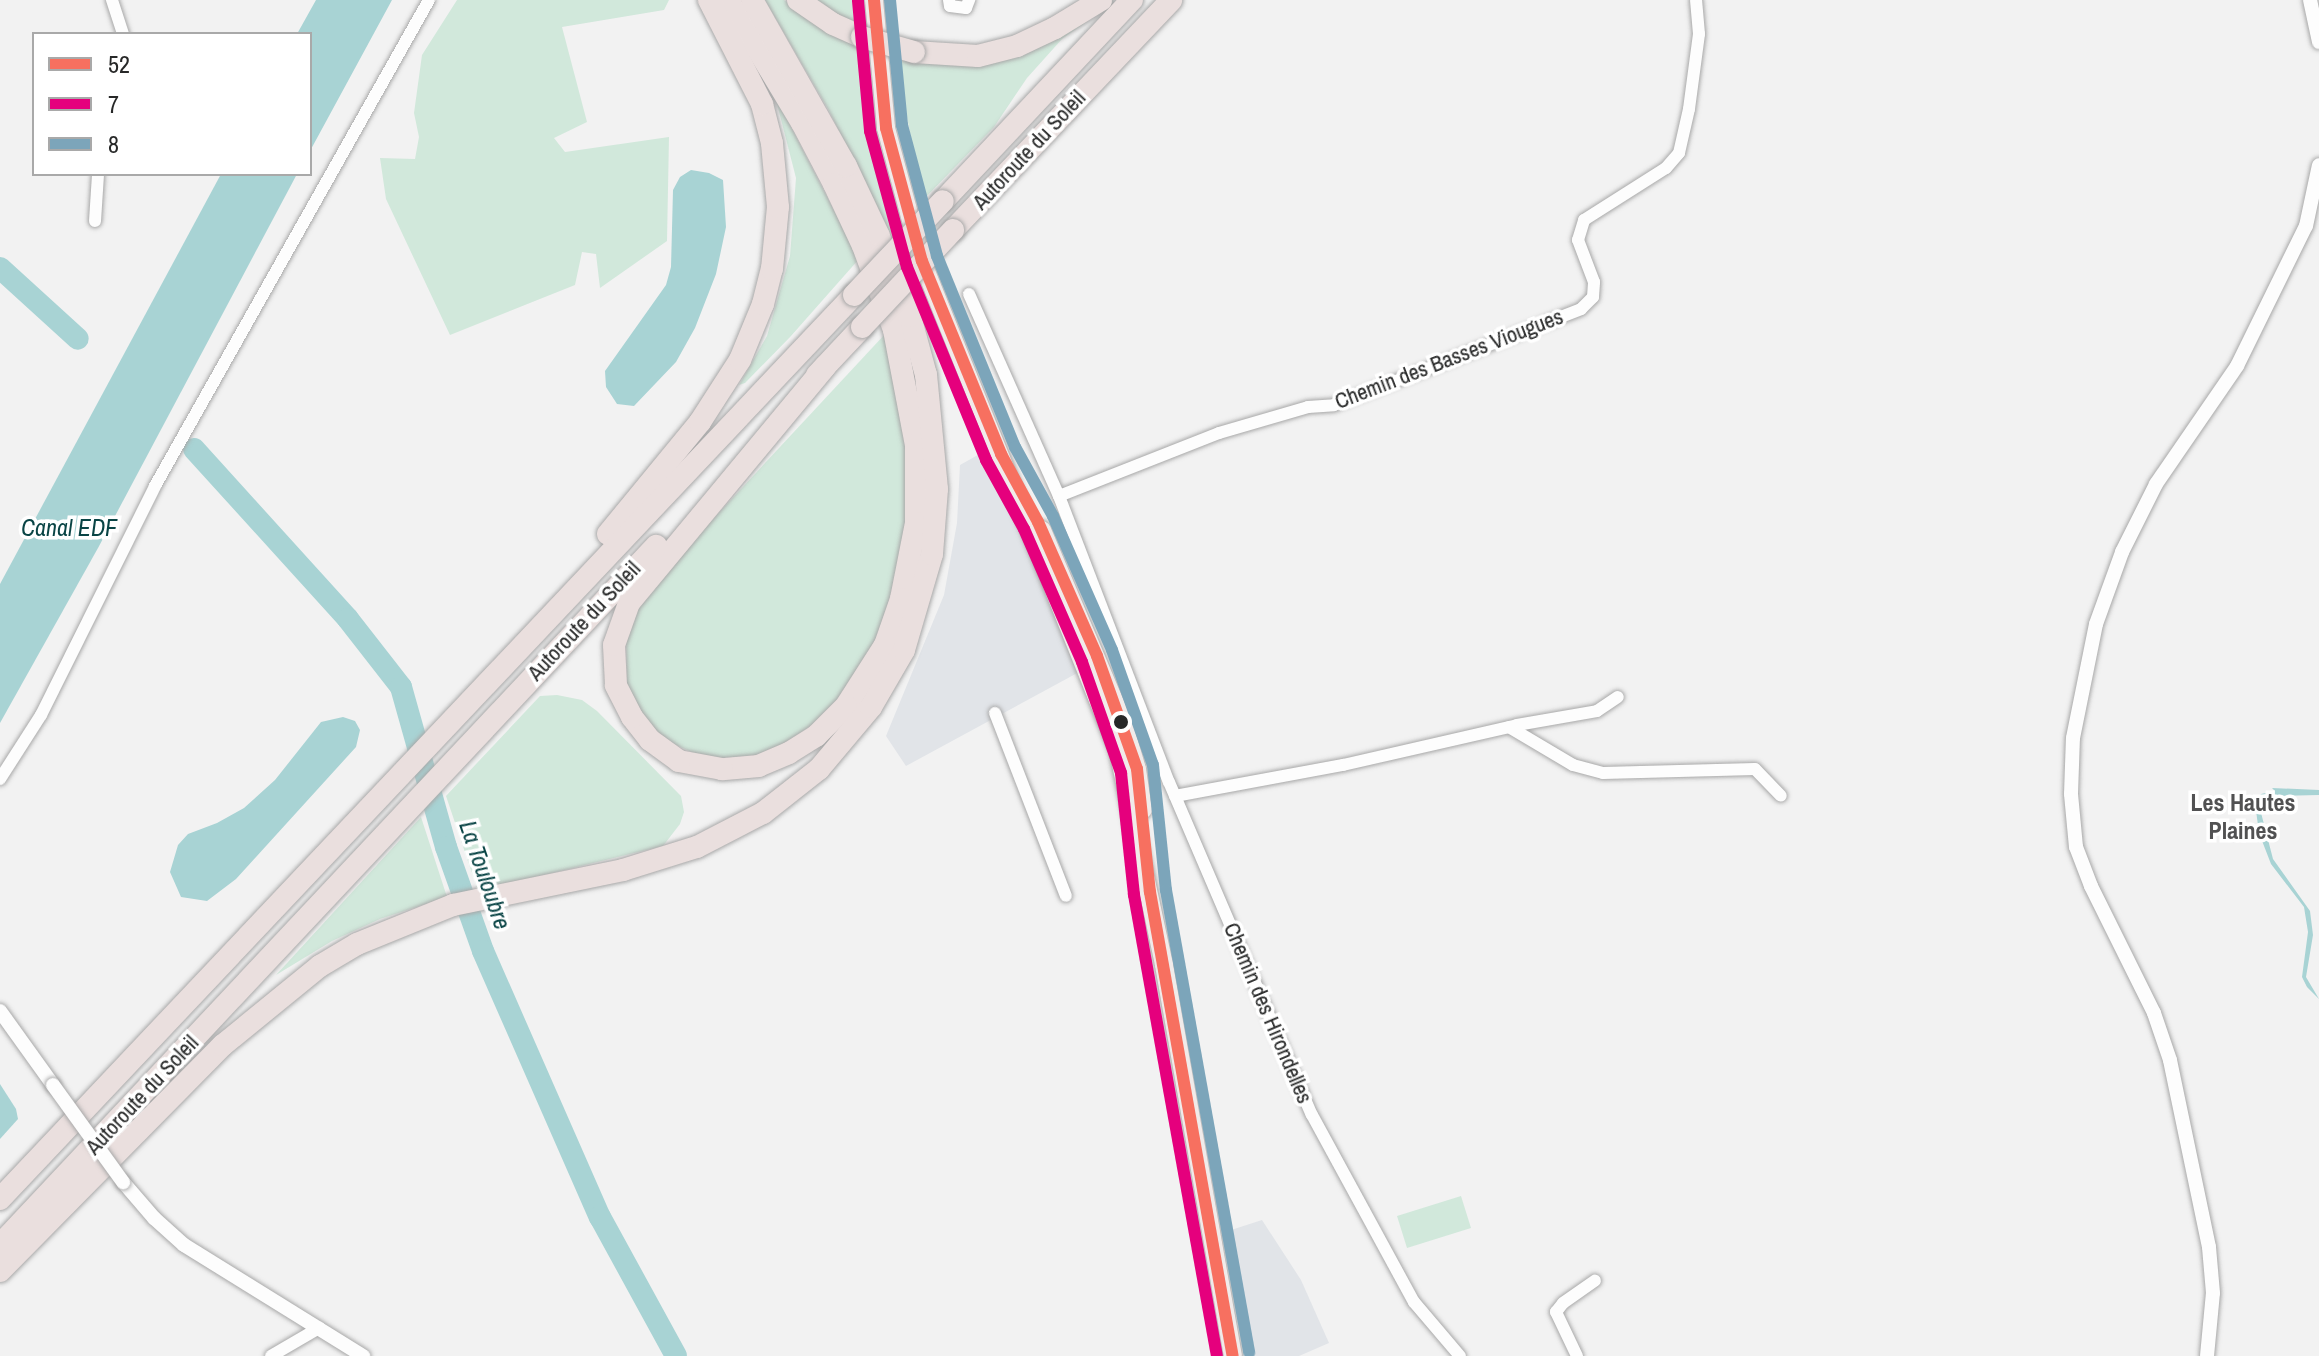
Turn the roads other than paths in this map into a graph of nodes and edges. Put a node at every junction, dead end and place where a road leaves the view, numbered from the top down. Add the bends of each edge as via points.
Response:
1 (112, 0) edge
2 (429, 0) edge
3 (709, 0) edge
4 (728, 0) edge
5 (752, 0) edge
6 (798, 0) edge
7 (874, 0) edge
8 (969, 0) edge
9 (1101, 0) edge
10 (1132, 0) edge
11 (1171, 0) edge
12 (1696, 0) edge
13 (2310, 0) edge
14 (949, 3) edge
15 (122, 32) edge
16 (2319, 42) edge
17 (2319, 165) edge
18 (98, 176) edge
19 (95, 221) dead end
20 (969, 294) dead end
21 (825, 367) junction
22 (1001, 454) junction
23 (1059, 496) junction
24 (1117, 648) junction
25 (1097, 656) junction
26 (1618, 697) dead end
27 (995, 713) dead end
28 (1509, 727) junction
29 (437, 736) junction
30 (0, 779) edge
31 (1175, 796) junction
32 (1781, 796) dead end
33 (1150, 892) junction
34 (1066, 896) dead end
35 (0, 1011) edge
36 (0, 1199) edge
37 (0, 1245) edge
38 (0, 1271) edge
39 (1595, 1281) dead end
40 (319, 1328) junction
41 (271, 1356) edge
42 (363, 1356) edge
43 (1233, 1356) edge
44 (1460, 1356) edge
45 (1577, 1356) edge
46 (2207, 1356) edge

1 - 15 street
2 - 30 street via 155,486 41,715
3 - 29 highway via 762,104 772,143 776,241 763,304 740,360 700,422 649,488 478,677
4 - 21 highway via 834,184 894,330 916,445 916,523 901,599 885,645 846,706 816,736 759,766 722,769 679,761 650,740 616,685 614,645 629,603
5 - 38 highway via 846,166 878,234 926,375 937,489 932,554 904,650 871,707 819,769 763,813 697,847 623,870 453,905 357,944 223,1045
6 - 9 highway, bridge via 862,37 914,52 978,56 1017,46
7 - 22 main road via 879,82 898,182 942,313
8 - 14 street via 966,8
10 - 29 highway, Autoroute du Soleil, bridge
11 - 21 highway, Autoroute du Soleil, bridge
12 - 23 street, Chemin des Basses Viougues via 1699,34 1679,153 1666,168 1584,220 1578,240 1594,282 1593,297 1581,309 1334,405 1308,407 1219,433
13 - 16 street
17 - 46 street via 2306,226 2237,366 2156,484 2122,552 2096,624 2073,738 2076,847 2154,1013 2173,1076 2209,1247 2213,1293
18 - 19 street
20 - 23 street, Chemin des Hirondelles
21 - 37 highway, Autoroute du Soleil
22 - 25 main road via 1038,522
22 - 33 main road via 1114,739
23 - 24 street, Chemin des Hirondelles
24 - 25 street
24 - 31 street, Chemin des Hirondelles
25 - 33 main road via 1137,769
26 - 28 street via 1597,711
27 - 34 street
28 - 31 street
28 - 32 street via 1573,765 1603,773 1755,769
29 - 36 highway, Autoroute du Soleil
31 - 44 street, Chemin des Hirondelles via 1312,1115 1414,1302
33 - 43 main road
35 - 40 street, bridge via 154,1218 184,1245
39 - 45 street via 1556,1312
40 - 41 street
40 - 42 street

